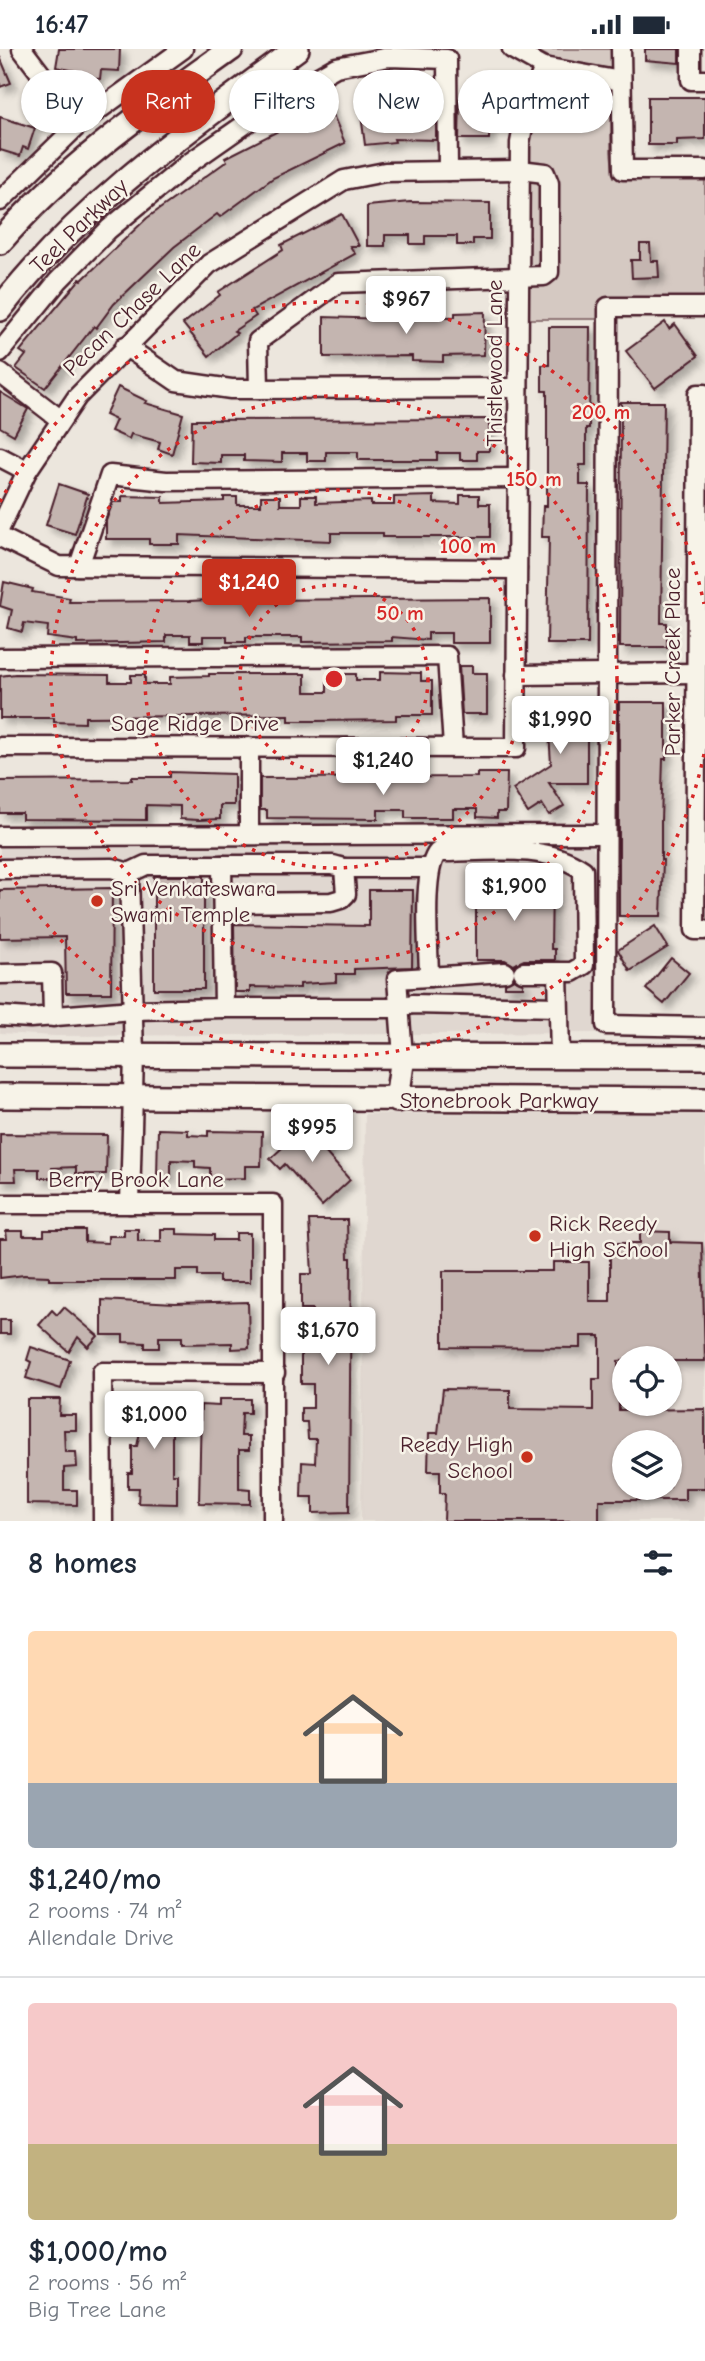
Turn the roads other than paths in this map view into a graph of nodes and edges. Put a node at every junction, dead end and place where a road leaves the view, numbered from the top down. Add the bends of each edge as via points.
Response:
1 (22, 49) edge
2 (183, 49) edge
3 (232, 49) edge
4 (297, 49) edge
5 (512, 49) edge
6 (621, 49) edge
7 (691, 49) edge
8 (544, 67) junction
9 (38, 70) edge
10 (705, 80) edge
11 (621, 81) junction
12 (107, 104) edge
13 (70, 133) edge
14 (520, 170) junction
15 (705, 170) edge
16 (448, 171) junction
17 (0, 201) edge
18 (0, 243) edge
19 (519, 279) junction
20 (705, 307) edge
21 (0, 309) edge
22 (125, 346) junction
23 (0, 352) edge
24 (0, 373) edge
25 (518, 388) junction
26 (260, 389) junction
27 (702, 394) edge
28 (61, 421) junction
29 (0, 457) edge
30 (27, 471) junction
31 (518, 478) junction
32 (0, 528) edge
33 (0, 537) edge
34 (79, 566) junction
35 (517, 569) junction
36 (701, 572) edge
37 (0, 658) edge
38 (696, 673) junction
39 (607, 674) junction
40 (516, 675) junction
41 (0, 747) edge
42 (249, 747) junction
43 (453, 747) junction
44 (516, 748) joint
45 (701, 754) edge
46 (606, 834) junction
47 (249, 835) junction
48 (0, 837) edge
49 (222, 865) junction
50 (344, 868) junction
51 (430, 868) junction
52 (0, 869) edge
53 (129, 873) junction
54 (223, 903) junction
55 (700, 930) edge
56 (558, 972) junction
57 (0, 974) edge
58 (429, 977) junction
59 (558, 1006) junction
60 (224, 1008) junction
61 (399, 1008) junction
62 (133, 1010) junction
63 (0, 1016) edge
64 (53, 1017) junction
65 (705, 1027) edge
66 (0, 1055) edge
67 (134, 1055) junction
68 (403, 1056) junction
69 (560, 1056) junction
70 (705, 1056) edge
71 (0, 1096) edge
72 (132, 1097) junction
73 (397, 1100) junction
74 (705, 1100) edge
75 (0, 1203) edge
76 (130, 1203) junction
77 (275, 1373) junction
78 (103, 1521) edge
79 (273, 1521) edge

1 - 9 street
2 - 12 street
3 - 18 main road, Teel Parkway via 107,141 25,213
4 - 21 main road, Teel Parkway via 111,190
5 - 8 street
6 - 11 street
7 - 10 street via 691,80
8 - 11 street
8 - 14 street, Thistlewood Lane via 525,116
11 - 15 street via 623,170
13 - 17 street
14 - 16 street, Pecan Chase Lane
14 - 19 street, Thistlewood Lane
14 - 19 street via 545,173 549,183 549,272
16 - 22 street, Pecan Chase Lane via 385,172 344,180 209,264
16 - 23 street via 447,59 388,57 336,67 188,164 109,229 58,281
19 - 25 street, Thistlewood Lane
19 - 26 street via 338,282 258,341
20 - 39 street via 608,307
22 - 26 street via 176,381
22 - 28 street, Pecan Chase Lane
24 - 28 street
25 - 26 street
25 - 31 street, Thistlewood Lane
27 - 36 street, Parker Creek Place
28 - 30 street, Pecan Chase Lane
29 - 30 street
30 - 32 street, Pecan Chase Lane
31 - 34 street via 166,481 110,475
31 - 35 street, Thistlewood Lane
33 - 34 street via 59,566
34 - 35 street
35 - 40 street, Thistlewood Lane
36 - 38 street, Parker Creek Place
37 - 43 street via 447,656
38 - 39 street
38 - 45 street, Parker Creek Place
39 - 40 street
39 - 46 street
40 - 44 street, Thistlewood Lane
41 - 42 street, Sage Ridge Drive
42 - 43 street, Sage Ridge Drive
42 - 47 street
43 - 44 street, Sage Ridge Drive
45 - 55 street, Parker Creek Place
46 - 47 street
46 - 65 street via 606,1025
47 - 48 street
49 - 50 street
49 - 53 street via 146,865
49 - 54 street
50 - 51 street
50 - 54 street via 346,894 331,902
51 - 56 street via 438,852 548,852 583,870 584,965 572,972
51 - 58 street
52 - 53 street via 112,867
53 - 62 street
54 - 60 street
56 - 58 street
56 - 59 street
57 - 64 street via 52,973
58 - 61 street via 397,979
59 - 61 street via 412,1004
59 - 69 street
60 - 61 street
60 - 62 street
61 - 68 street
62 - 64 street
62 - 67 street
63 - 64 street
66 - 67 main road, Stonebrook Parkway
67 - 68 main road, Stonebrook Parkway
67 - 72 street
68 - 69 main road, Stonebrook Parkway
68 - 73 main road
69 - 70 main road, Stonebrook Parkway
71 - 72 main road, Stonebrook Parkway
72 - 73 main road, Stonebrook Parkway
72 - 76 street
73 - 74 main road, Stonebrook Parkway
75 - 76 street, Berry Brook Lane
76 - 77 street, Berry Brook Lane via 273,1204
77 - 78 street via 102,1373
77 - 79 street

